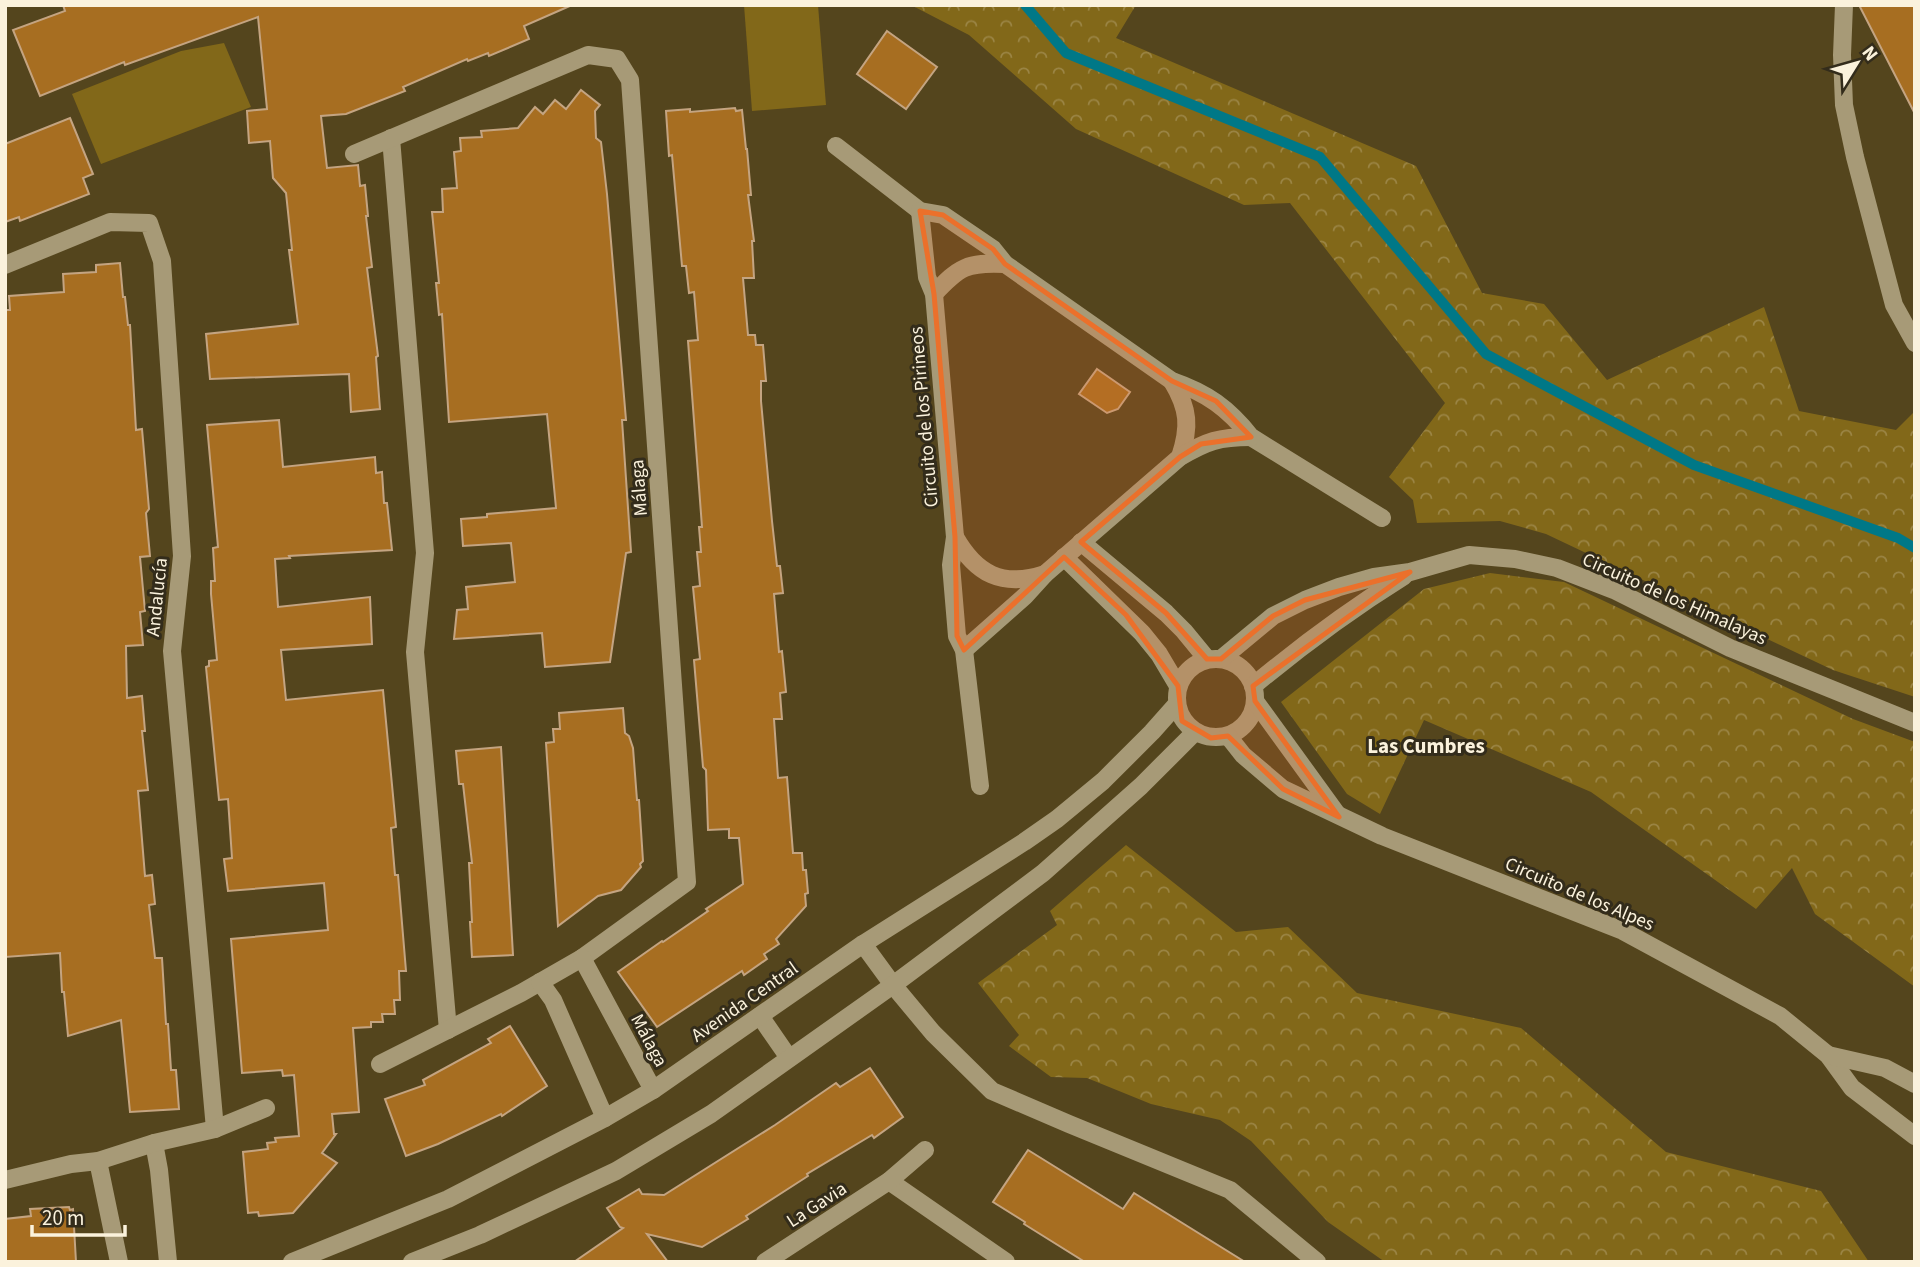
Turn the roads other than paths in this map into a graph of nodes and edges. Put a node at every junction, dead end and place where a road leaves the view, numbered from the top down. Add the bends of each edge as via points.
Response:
1 (1844, 5) edge
2 (391, 138) junction
3 (836, 146) dead end
4 (354, 154) dead end
5 (920, 211) junction
6 (1004, 264) junction
7 (5, 265) edge
8 (934, 294) junction
9 (1915, 344) edge
10 (1172, 381) junction
11 (1251, 437) junction
12 (1180, 457) junction
13 (1382, 518) dead end
14 (955, 537) junction
15 (1081, 542) junction
16 (1064, 557) junction
17 (1410, 572) junction
18 (1045, 574) junction
19 (964, 650) junction
20 (1214, 659) junction
21 (1178, 686) junction
22 (1254, 693) junction
23 (1176, 705) junction
24 (1915, 723) edge
25 (1195, 732) junction
26 (1228, 736) junction
27 (980, 786) dead end
28 (1339, 817) junction
29 (1057, 819) junction
30 (1078, 844) junction
31 (863, 944) junction
32 (582, 958) junction
33 (540, 982) junction
34 (893, 985) junction
35 (760, 1016) junction
36 (448, 1030) junction
37 (1828, 1055) junction
38 (789, 1058) junction
39 (380, 1063) dead end
40 (1915, 1084) edge
41 (653, 1090) junction
42 (266, 1108) dead end
43 (605, 1118) junction
44 (215, 1129) junction
45 (1915, 1136) edge
46 (154, 1143) junction
47 (925, 1150) dead end
48 (98, 1161) junction
49 (5, 1180) edge
50 (889, 1181) junction
51 (295, 1261) edge
52 (119, 1262) edge
53 (169, 1262) edge
54 (412, 1262) edge
55 (765, 1262) edge
56 (1006, 1262) edge
57 (1317, 1262) edge

1 - 9 street via 1844,105 1894,305
2 - 4 street, Málaga
2 - 32 street, Málaga via 588,55 617,59 630,80 687,881
2 - 36 street via 425,553 415,652
3 - 5 street
5 - 6 street via 943,215 993,248
5 - 8 street, Circuito de los Pirineos via 927,277
6 - 8 street via 962,268
6 - 10 street
7 - 44 street, Andalucía via 110,222 149,223 162,261 182,556 172,651
8 - 14 street, Circuito de los Pirineos
10 - 11 street via 1216,401
10 - 12 street via 1187,418
11 - 12 street via 1225,437
11 - 13 street
12 - 15 street
14 - 18 street via 980,569 998,577 1019,580
14 - 19 street, Circuito de los Pirineos via 951,565 957,636
15 - 16 street
15 - 20 street via 1166,612
16 - 18 street
16 - 21 street via 1142,633
17 - 20 street, Circuito de los Himalayas via 1374,577 1305,600
17 - 22 street, Circuito de los Himalayas via 1294,652
17 - 24 street, Circuito de los Himalayas via 1469,555 1557,569 1614,590 1730,648
18 - 19 street
19 - 27 street, Circuito de los Pirineos
20 - 21 street via 1194,664
20 - 22 street via 1241,668
21 - 23 street
22 - 26 street via 1251,716
22 - 28 street
23 - 25 street via 1182,721
23 - 29 street, Avenida Central via 1103,781
25 - 26 street via 1211,738
25 - 30 street
26 - 28 street, Circuito de los Alpes via 1283,789
28 - 37 street, Circuito de los Alpes via 1623,931 1780,1016
29 - 30 street
29 - 31 street, Avenida Central
30 - 34 street
31 - 34 street
31 - 35 street, Avenida Central
32 - 33 street
32 - 41 street, Málaga
33 - 36 street
33 - 43 street via 554,1000
34 - 38 street
34 - 57 street via 933,1033 992,1091 1230,1190
35 - 38 street
35 - 41 street, Avenida Central
36 - 39 street
37 - 40 street, Circuito de los Alpes via 1885,1068
37 - 45 street, Circuito de los Alpes via 1852,1088
38 - 54 street via 711,1114 616,1171
41 - 43 street, Avenida Central
42 - 44 street
43 - 51 street, Avenida Central via 448,1199
44 - 46 street
46 - 48 street
46 - 53 street
47 - 50 street, La Gavia
48 - 49 street
48 - 52 street
50 - 55 street, La Gavia
50 - 56 street

